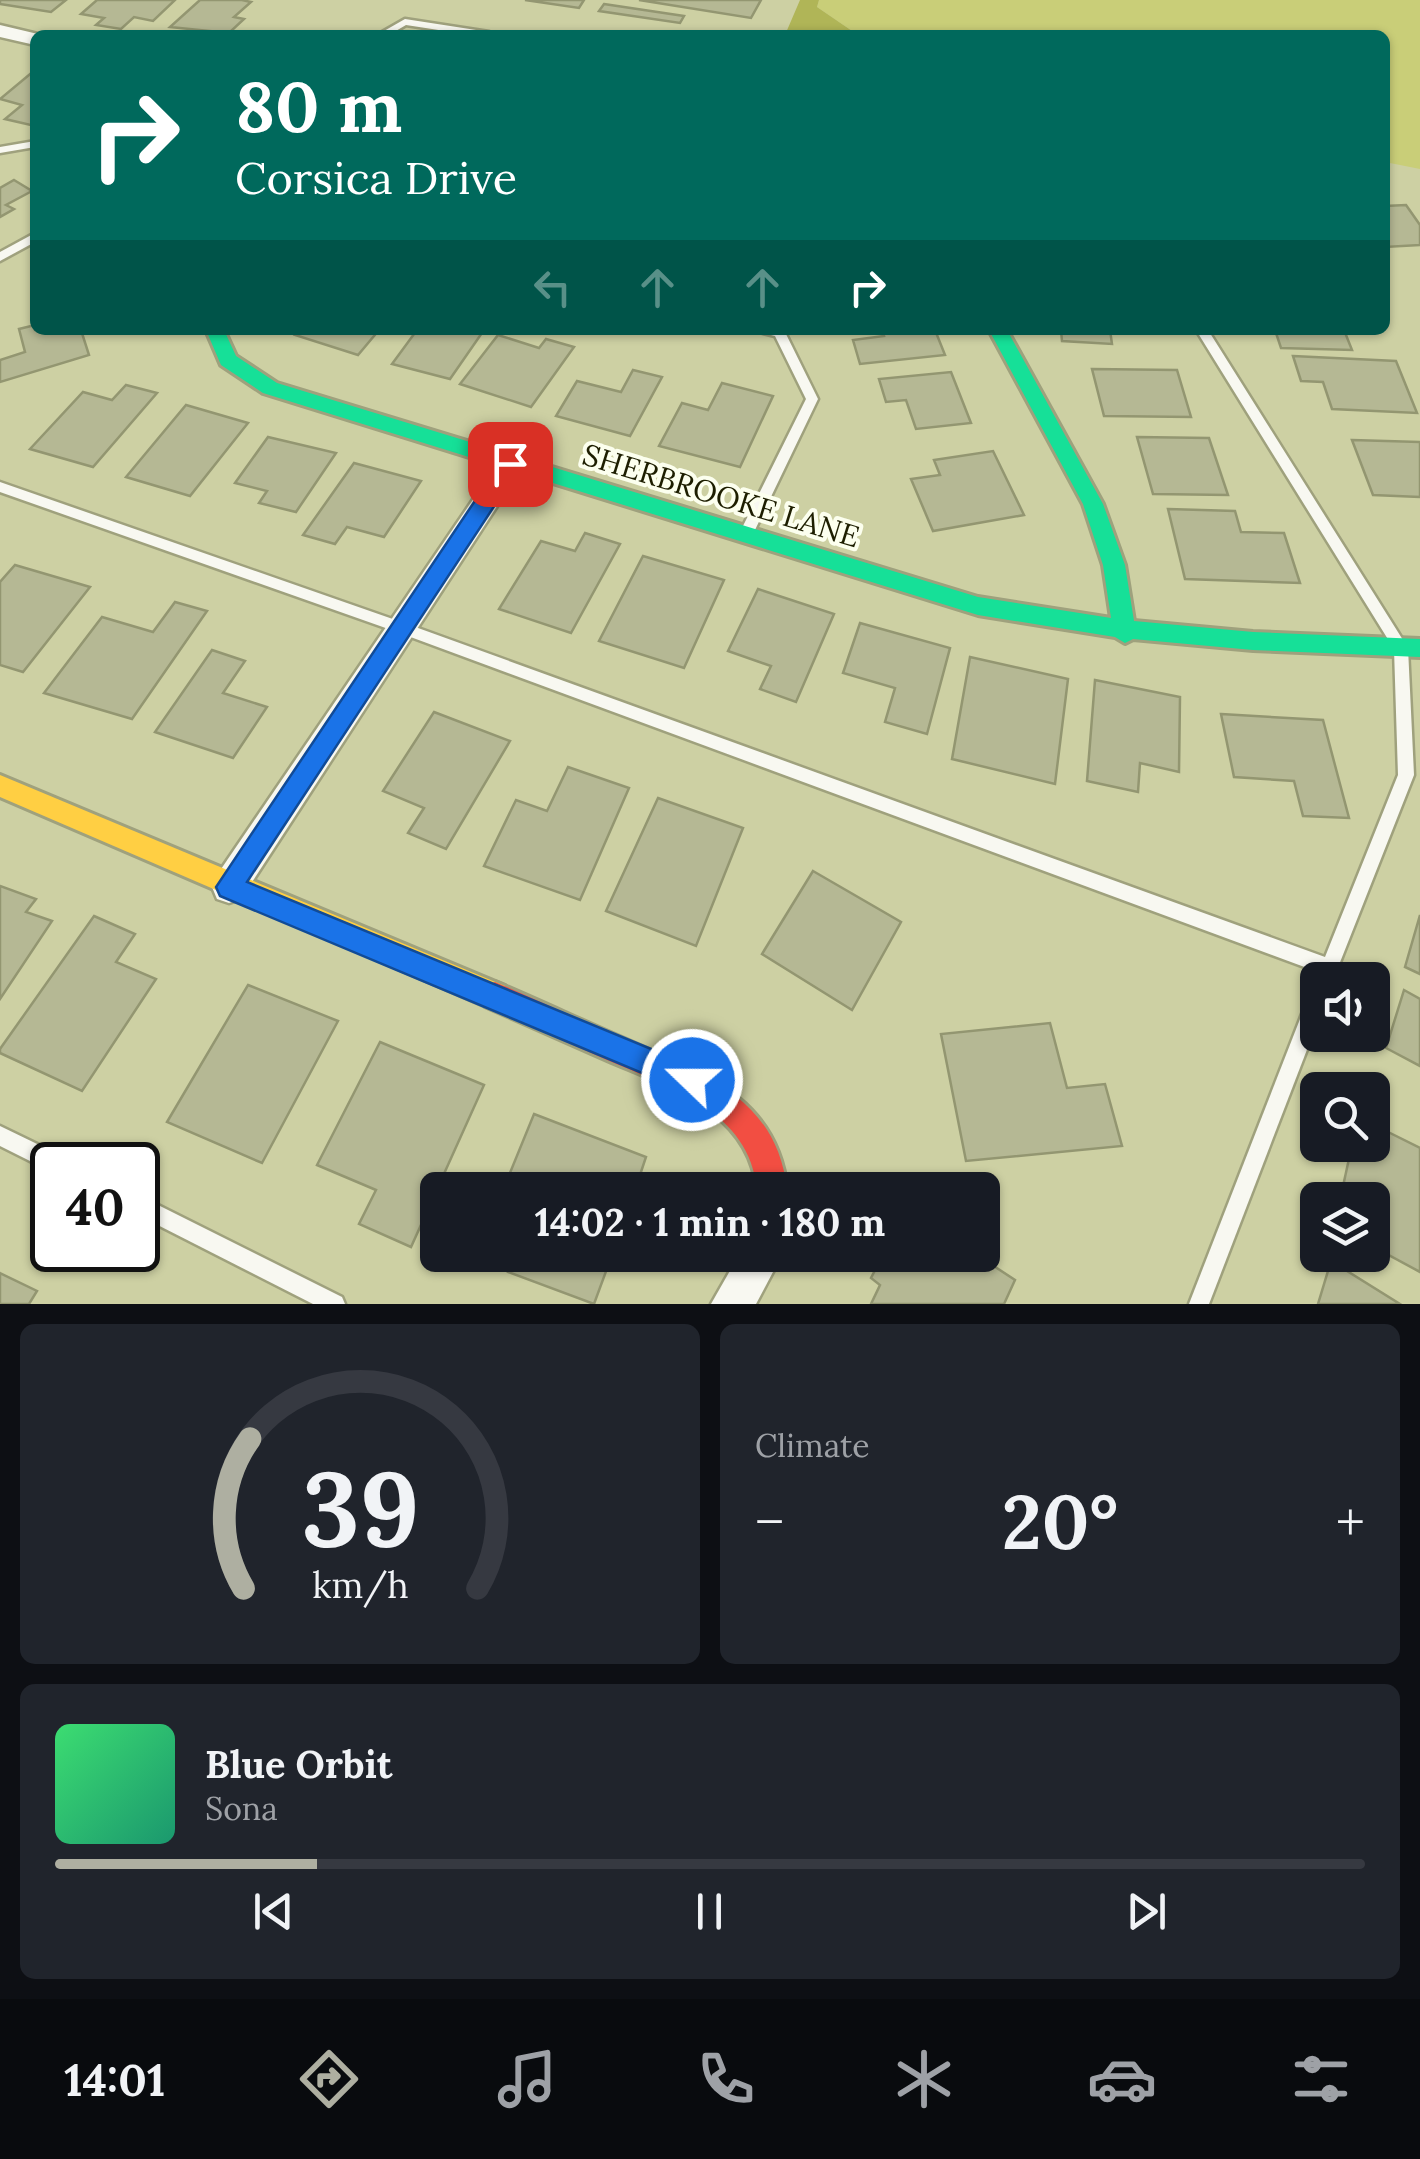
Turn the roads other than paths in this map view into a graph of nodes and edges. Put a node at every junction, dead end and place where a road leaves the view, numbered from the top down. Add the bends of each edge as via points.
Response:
1 (0, 30) edge
2 (391, 30) edge
3 (457, 30) edge
4 (30, 38) edge
5 (30, 145) edge
6 (0, 150) edge
7 (30, 239) edge
8 (0, 257) edge
9 (217, 335) edge
10 (781, 335) edge
11 (1001, 335) edge
12 (1205, 335) edge
13 (510, 464) junction
14 (0, 487) edge
15 (747, 532) junction
16 (402, 628) junction
17 (1125, 634) junction
18 (1410, 648) edge
19 (0, 786) edge
20 (229, 887) junction
21 (1331, 962) edge
22 (1300, 964) edge
23 (1300, 1043) edge
24 (0, 1136) edge
25 (30, 1151) edge
26 (771, 1172) edge
27 (160, 1215) edge
28 (752, 1272) edge
29 (336, 1304) edge
30 (732, 1304) edge
31 (1200, 1304) edge

1 - 4 street
2 - 3 lane via 405,22
5 - 6 lane
7 - 8 lane
9 - 13 street, SHERBROOKE LANE via 228,360 270,388
10 - 15 lane via 812,398
11 - 17 street via 1101,528
12 - 18 lane
13 - 15 street, SHERBROOKE LANE
13 - 16 street
14 - 16 lane
15 - 17 street, SHERBROOKE LANE via 978,606
16 - 20 street
16 - 22 lane
17 - 18 street, SHERBROOKE LANE
18 - 21 lane via 1406,775
19 - 20 street
20 - 26 street via 692,1080 726,1101 763,1144
23 - 31 lane
24 - 25 lane
27 - 29 lane
28 - 30 street

